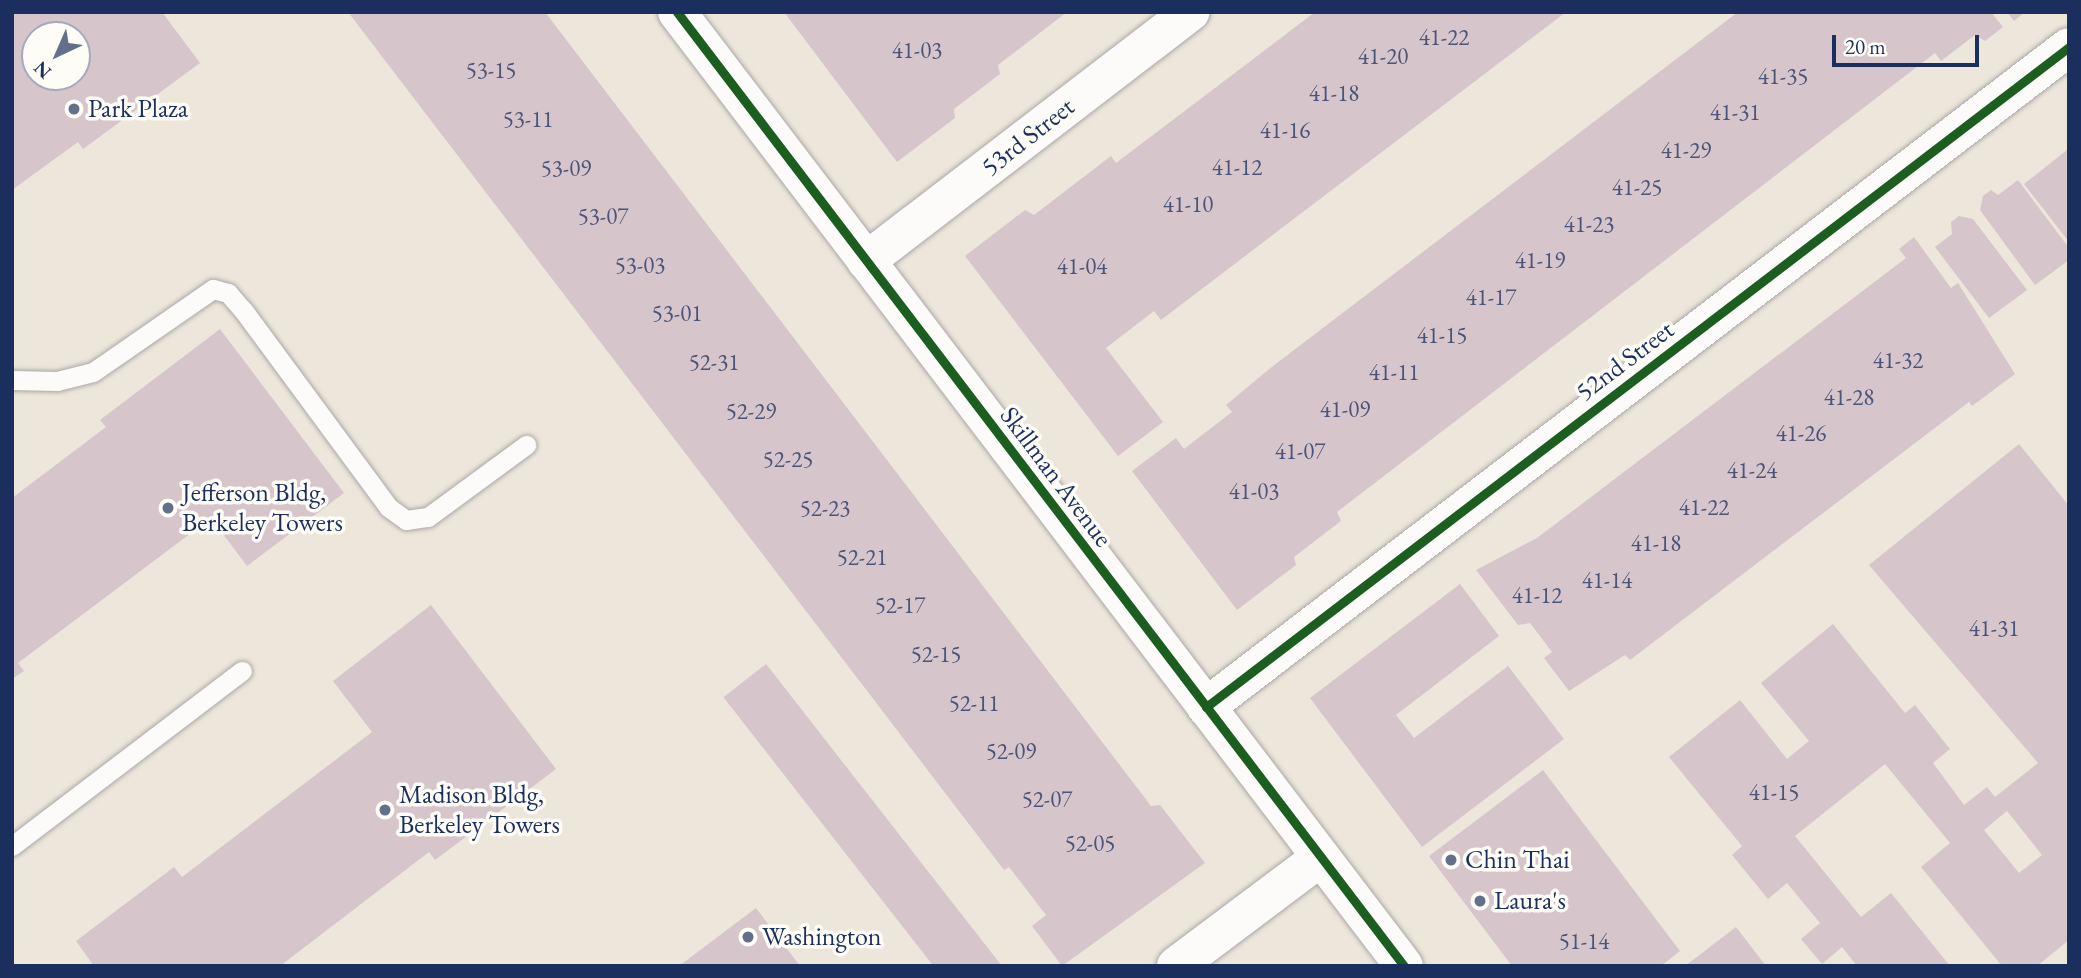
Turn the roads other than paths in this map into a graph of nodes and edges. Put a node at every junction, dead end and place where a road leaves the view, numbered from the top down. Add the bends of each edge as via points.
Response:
1 (677, 12) edge
2 (1190, 12) edge
3 (2069, 47) edge
4 (866, 261) junction
5 (12, 380) edge
6 (526, 445) dead end
7 (242, 671) dead end
8 (1206, 708) junction
9 (12, 846) edge
10 (1321, 857) junction
11 (1176, 966) edge
12 (1404, 966) edge

1 - 4 street, Skillman Avenue
2 - 4 street, 53rd Street
3 - 8 street, 52nd Street
4 - 8 street, Skillman Avenue
5 - 6 lane via 57,382 93,372 213,289 228,293 243,310 388,507 406,520 428,517
7 - 9 lane
8 - 10 street, Skillman Avenue
10 - 11 street
10 - 12 street, Skillman Avenue

